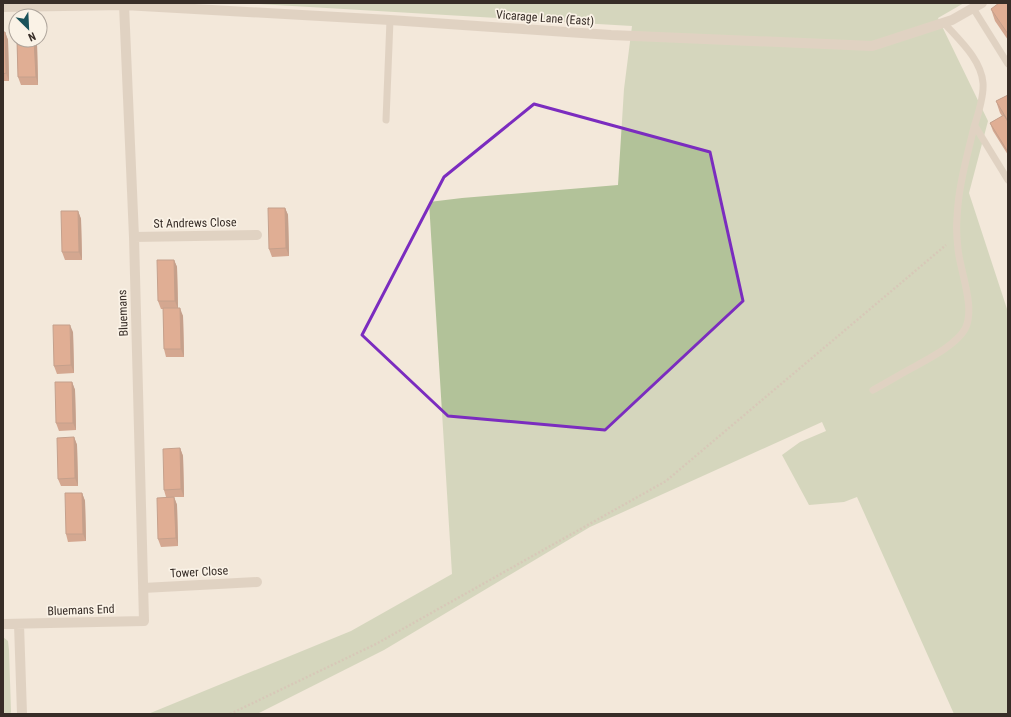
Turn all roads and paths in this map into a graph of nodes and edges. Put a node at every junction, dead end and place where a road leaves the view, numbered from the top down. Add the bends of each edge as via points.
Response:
1 (124, 5) junction
2 (978, 6) edge
3 (3, 7) edge
4 (390, 20) junction
5 (944, 24) junction
6 (1008, 64) edge
7 (386, 120) dead end
8 (975, 126) junction
9 (1008, 180) edge
10 (257, 235) dead end
11 (957, 236) junction
12 (134, 237) junction
13 (873, 390) dead end
14 (257, 582) dead end
15 (143, 588) junction
16 (144, 621) joint
17 (3, 624) edge
18 (19, 624) junction
19 (22, 714) edge
20 (230, 714) edge

1 - 3 street, Vicarage Lane (East)
1 - 4 street, Vicarage Lane (East)
1 - 12 street, Bluemans
2 - 5 street, Vicarage Lane (East)
2 - 6 lane
4 - 5 street, Vicarage Lane (East) via 611,35 872,46
4 - 7 lane
5 - 8 lane via 969,51 980,68 984,83
8 - 9 lane
8 - 11 lane via 959,189
10 - 12 street, St Andrews Close
11 - 13 lane via 969,312 964,331 939,353
11 - 20 path via 666,481 376,644
12 - 15 street, Bluemans
14 - 15 street, Tower Close
15 - 16 street, Bluemans
16 - 18 street, Bluemans End
17 - 18 street, Bluemans End
18 - 19 street

